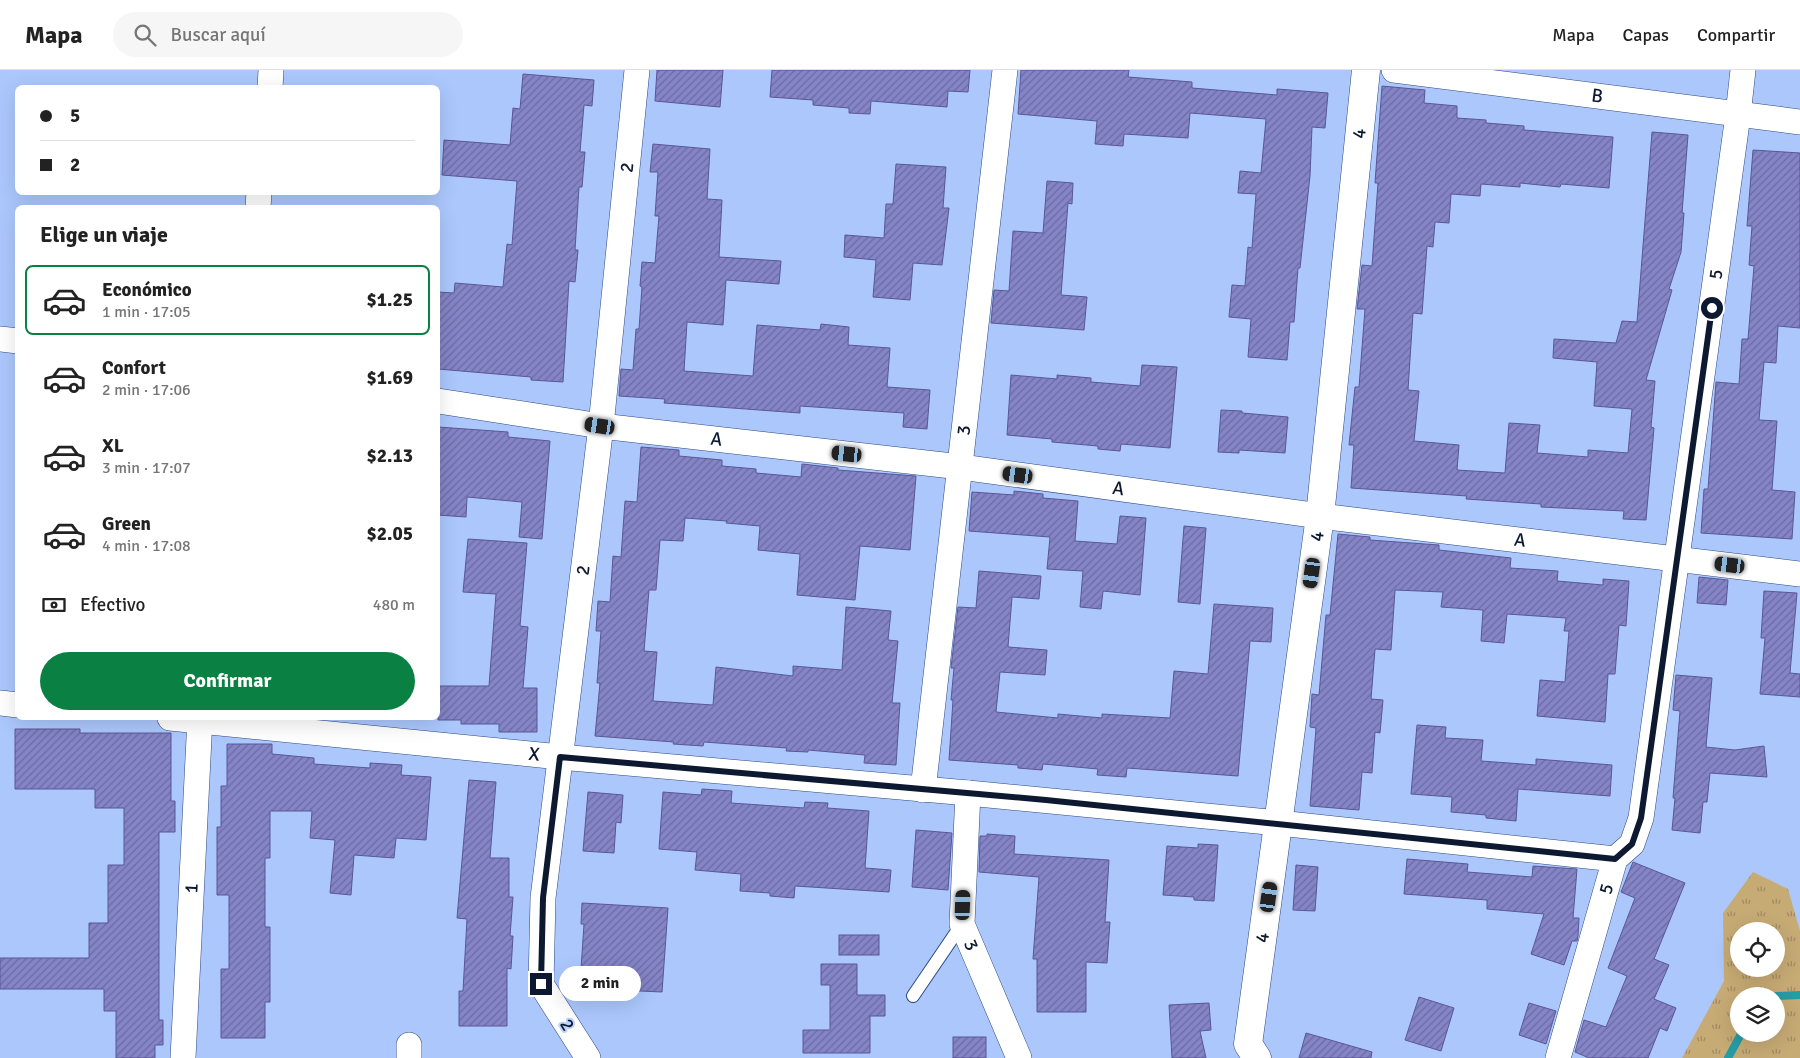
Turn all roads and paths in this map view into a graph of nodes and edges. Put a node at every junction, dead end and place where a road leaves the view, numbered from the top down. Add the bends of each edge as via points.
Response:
1 (272, 70) edge
2 (637, 70) edge
3 (1005, 70) edge
4 (1366, 70) edge
5 (1394, 70) edge
6 (1743, 70) edge
7 (270, 85) edge
8 (1738, 115) junction
9 (1800, 122) edge
10 (0, 339) edge
11 (15, 341) edge
12 (440, 401) edge
13 (600, 426) junction
14 (961, 467) junction
15 (1320, 516) junction
16 (1678, 558) junction
17 (1800, 574) edge
18 (0, 703) edge
19 (15, 705) edge
20 (199, 720) edge
21 (208, 720) edge
22 (560, 757) junction
23 (923, 790) junction
24 (968, 793) junction
25 (1279, 823) junction
26 (1615, 859) junction
27 (962, 924) junction
28 (913, 996) dead end
29 (183, 1058) edge
30 (588, 1058) edge
31 (1019, 1058) edge
32 (1257, 1058) edge
33 (1558, 1058) edge

1 - 7 street
2 - 13 street, 2
3 - 14 street, 3
4 - 15 street, 4
5 - 8 street, B
6 - 8 street, 5
8 - 9 street, B
8 - 16 street, 5
10 - 11 street
12 - 13 street, A
13 - 14 street, A
13 - 22 street, 2
14 - 15 street, A
14 - 23 street, 3
15 - 16 street, A
15 - 25 street, 4
16 - 17 street, A
16 - 26 street, 5 via 1641,818 1632,844
18 - 19 street
20 - 29 street, 1
21 - 22 street, X
22 - 23 street, X
22 - 30 street, 2 via 543,898 541,984
23 - 24 street, X
24 - 25 street, X
24 - 27 street, 3
25 - 26 street, X
25 - 32 street, 4 via 1248,1044
26 - 33 street, 5
27 - 28 lane
27 - 31 street, 3

